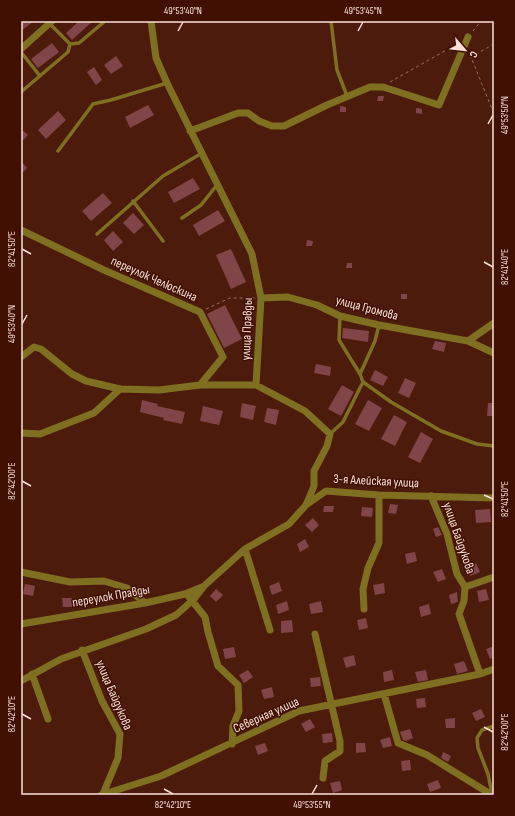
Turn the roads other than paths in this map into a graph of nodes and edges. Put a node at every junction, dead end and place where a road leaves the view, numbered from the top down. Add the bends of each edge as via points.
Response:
1 (105, 21) edge
2 (151, 21) edge
3 (331, 21) edge
4 (50, 22) edge
5 (468, 37) road end
6 (70, 44) junction
7 (21, 49) edge
8 (21, 52) edge
9 (40, 76) junction
10 (167, 83) junction
11 (21, 92) edge
12 (347, 96) junction
13 (190, 131) junction
14 (58, 151) dead end
15 (202, 154) junction
16 (217, 185) junction
17 (133, 201) junction
18 (182, 218) dead end
19 (21, 230) edge
20 (97, 234) dead end
21 (164, 241) dead end
22 (261, 298) junction
23 (340, 316) junction
24 (494, 323) edge
25 (379, 325) junction
26 (468, 341) junction
27 (494, 353) edge
28 (21, 357) edge
29 (360, 374) junction
30 (363, 382) junction
31 (200, 385) junction
32 (256, 385) junction
33 (120, 389) junction
34 (21, 433) edge
35 (330, 434) junction
36 (494, 446) edge
37 (379, 495) junction
38 (431, 496) junction
39 (494, 498) edge
40 (306, 505) junction
41 (245, 549) junction
42 (21, 572) edge
43 (494, 577) edge
44 (204, 586) junction
45 (465, 587) junction
46 (185, 594) junction
47 (193, 600) junction
48 (145, 603) junction
49 (364, 609) dead end
50 (21, 624) edge
51 (270, 630) dead end
52 (315, 634) dead end
53 (82, 650) junction
54 (494, 669) edge
55 (32, 674) junction
56 (480, 674) junction
57 (21, 681) edge
58 (384, 694) junction
59 (333, 705) junction
60 (48, 719) dead end
61 (494, 726) edge
62 (232, 744) junction
63 (322, 778) dead end
64 (102, 795) edge
65 (492, 795) edge

1 - 6 lane via 79,43
2 - 10 street, улица Правды via 156,58
3 - 12 lane via 338,70
4 - 6 lane
4 - 7 street
5 - 12 street via 439,105 383,87 370,88
6 - 9 lane via 68,52
8 - 9 lane
9 - 11 lane
10 - 13 street, улица Правды
10 - 14 lane via 93,104
12 - 13 street via 284,126 272,126 248,113 238,112
13 - 15 street, улица Правды
15 - 16 street, улица Правды
15 - 17 lane via 163,176
16 - 18 lane via 201,205
16 - 22 street, улица Правды via 252,254
17 - 20 lane
17 - 21 lane
19 - 31 street, переулок Челюскина via 200,312 223,357
22 - 23 street, улица Громова via 288,297 318,305
22 - 32 street, улица Правды
23 - 25 street, улица Громова
23 - 29 lane via 339,340
24 - 26 street
25 - 26 street, улица Громова
25 - 29 lane via 375,341
26 - 27 street, улица Громова
28 - 33 street via 34,346 72,374 86,381
29 - 30 lane
30 - 35 lane via 343,422
30 - 36 lane via 391,402 442,431 477,444
31 - 32 street
31 - 33 street via 160,390
32 - 35 street via 305,411
33 - 34 street via 94,414 40,434
35 - 40 street, 3-я Алейская улица via 327,446 314,471 314,486
37 - 38 street, 3-я Алейская улица
37 - 40 street, 3-я Алейская улица via 326,491
37 - 49 street via 379,543 368,568 363,589
38 - 39 street, 3-я Алейская улица
38 - 45 street, улица Байдукова via 447,534 457,574
40 - 41 street, улица Байдукова via 288,524
41 - 44 street, улица Байдукова
41 - 51 street
42 - 48 street via 70,582 104,581 127,588
43 - 45 street, улица Байдукова
44 - 46 street, переулок Правды
44 - 47 street, улица Байдукова
45 - 56 street, улица Байдукова via 464,601 459,614
46 - 47 street
46 - 48 street, переулок Правды
47 - 53 street, улица Байдукова via 176,615 152,626
47 - 62 street via 205,617 218,666 238,685 239,711 233,726
48 - 50 street, переулок Правды
52 - 59 street
53 - 55 street, улица Байдукова
53 - 64 street, улица Байдукова via 102,701 120,734 118,758
54 - 56 street, Северная улица
55 - 57 street, улица Байдукова
55 - 60 street
56 - 58 street, Северная улица
58 - 59 street, Северная улица
58 - 65 street via 398,744 427,755
59 - 62 street, Северная улица via 299,711
59 - 63 street via 340,751 325,761
61 - 65 lane via 482,730 477,738
62 - 64 street, Северная улица via 161,776

